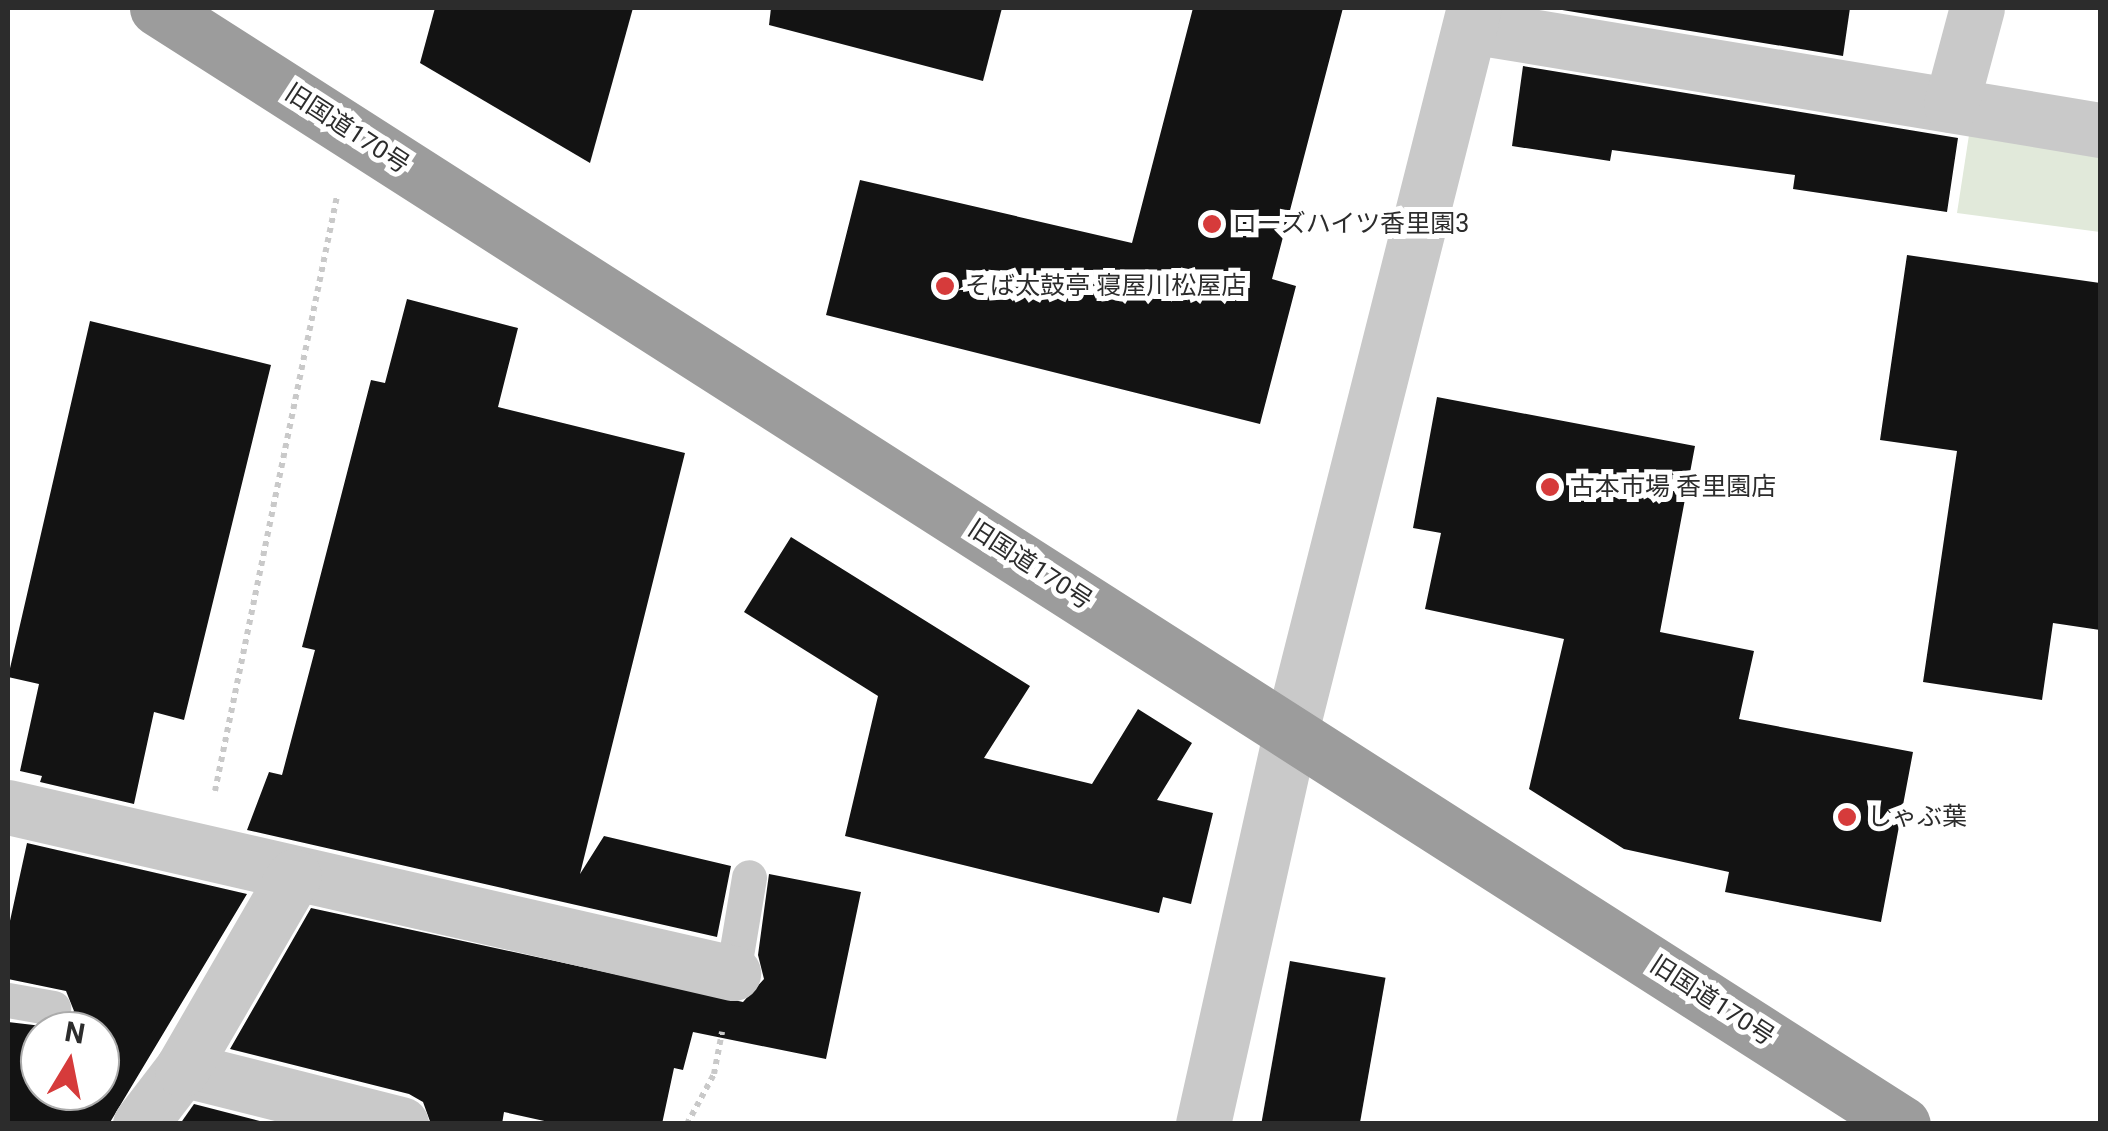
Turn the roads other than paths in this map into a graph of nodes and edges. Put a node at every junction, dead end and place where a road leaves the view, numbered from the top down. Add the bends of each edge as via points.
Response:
1 (157, 8) edge
2 (1977, 8) edge
3 (1472, 17) edge
4 (1951, 105) junction
5 (2100, 130) edge
6 (1291, 731) junction
7 (8, 806) edge
8 (294, 876) junction
9 (750, 877) dead end
10 (732, 973) joint
11 (8, 1000) edge
12 (53, 1008) dead end
13 (182, 1069) junction
14 (140, 1124) edge
15 (401, 1124) edge
16 (1203, 1124) edge
17 (1903, 1124) edge

1 - 6 highway, 旧国道170号
2 - 4 street
3 - 4 street
3 - 6 street
4 - 5 street
6 - 16 street
6 - 17 highway, 旧国道170号
7 - 8 street
8 - 10 street
8 - 13 street
9 - 10 lane
11 - 12 lane
13 - 14 street
13 - 15 street

